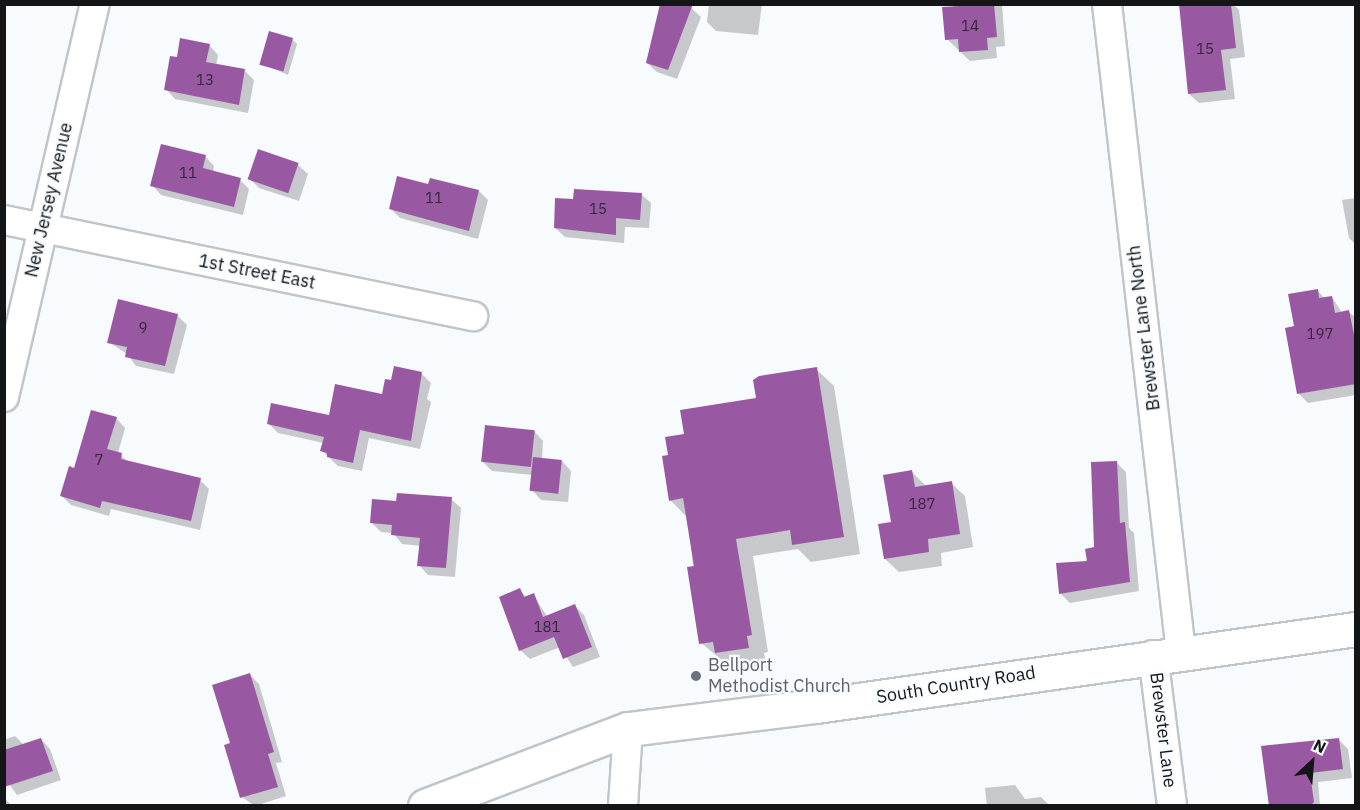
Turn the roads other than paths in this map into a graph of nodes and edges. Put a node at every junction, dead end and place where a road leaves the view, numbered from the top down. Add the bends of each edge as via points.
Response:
1 (95, 4) edge
2 (1107, 4) edge
3 (4, 220) edge
4 (42, 229) junction
5 (472, 316) dead end
6 (4, 397) edge
7 (1356, 629) edge
8 (1167, 653) junction
9 (628, 729) junction
10 (425, 806) edge
11 (623, 806) edge
12 (1172, 806) edge

1 - 4 street, New Jersey Avenue
2 - 8 street, Brewster Lane North
3 - 4 street, 1st Street East
4 - 5 street, 1st Street East
4 - 6 street, New Jersey Avenue
7 - 8 main road, South Country Road
8 - 9 main road, South Country Road via 816,706
8 - 12 street, Brewster Lane
9 - 10 main road, South Country Road
9 - 11 street

